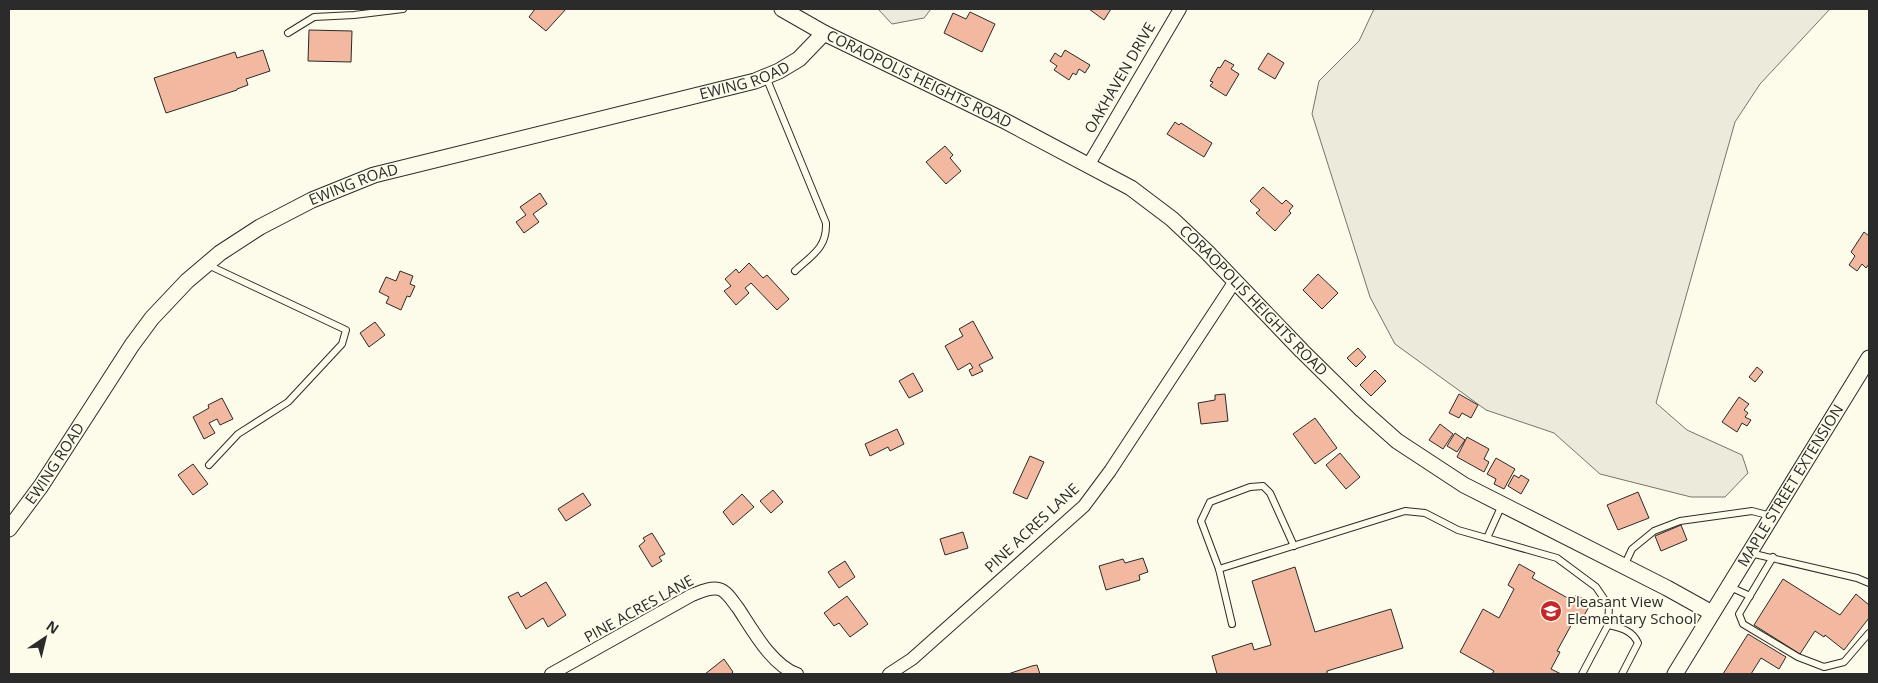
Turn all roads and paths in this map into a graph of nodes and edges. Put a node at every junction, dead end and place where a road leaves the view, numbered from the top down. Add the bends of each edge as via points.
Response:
1 (403, 9) edge
2 (782, 9) edge
3 (1180, 9) edge
4 (288, 33) dead end
5 (824, 33) junction
6 (766, 77) junction
7 (1089, 164) junction
8 (207, 264) junction
9 (795, 271) dead end
10 (1235, 281) junction
11 (1869, 358) edge
12 (209, 465) dead end
13 (1502, 504) junction
14 (1771, 516) junction
15 (9, 530) edge
16 (1487, 538) junction
17 (1294, 546) junction
18 (1749, 552) junction
19 (1773, 557) junction
20 (1624, 566) junction
21 (1219, 569) junction
22 (1869, 583) edge
23 (1728, 586) junction
24 (1750, 596) junction
25 (1712, 612) junction
26 (1232, 624) dead end
27 (1608, 625) junction
28 (1869, 633) edge
29 (551, 674) edge
30 (797, 674) edge
31 (890, 674) edge
32 (1582, 674) edge
33 (1622, 674) edge
34 (1675, 674) edge

1 - 4 lane via 314,17
2 - 5 street, CORAOPOLIS HEIGHTS ROAD
3 - 7 street, OAKHAVEN DRIVE
5 - 6 street, EWING ROAD via 799,59
5 - 7 street, CORAOPOLIS HEIGHTS ROAD
6 - 8 street, EWING ROAD via 374,175 286,213
6 - 9 lane via 826,223 821,246
7 - 10 street, CORAOPOLIS HEIGHTS ROAD via 1131,188 1172,219
8 - 12 lane via 346,330 342,344 288,402 238,434
8 - 15 street, EWING ROAD via 152,318
10 - 13 street, CORAOPOLIS HEIGHTS ROAD via 1361,410 1397,441 1464,485
10 - 31 street, PINE ACRES LANE via 1084,506 912,659
11 - 14 street, MAPLE STREET EXTENSION
13 - 16 lane
13 - 20 street, CORAOPOLIS HEIGHTS ROAD
14 - 18 street, MAPLE STREET EXTENSION
14 - 20 lane via 1752,511 1680,521 1654,531 1632,549
16 - 17 lane via 1458,530 1425,513 1405,511
16 - 27 lane via 1557,558 1596,587 1609,606
17 - 21 lane
17 - 21 lane via 1270,494 1263,486 1250,487 1210,502 1201,521
18 - 19 lane
18 - 23 street, MAPLE STREET EXTENSION
19 - 22 lane
19 - 24 lane
20 - 25 street, CORAOPOLIS HEIGHTS ROAD
21 - 26 lane
23 - 24 lane
23 - 25 street, MAPLE STREET EXTENSION
24 - 28 lane via 1739,614 1743,624 1798,657 1824,668 1844,662
25 - 34 street, MAPLE STREET EXTENSION
27 - 32 lane
27 - 33 lane via 1626,629 1638,643
29 - 30 street, PINE ACRES LANE via 692,595 720,589 771,655

